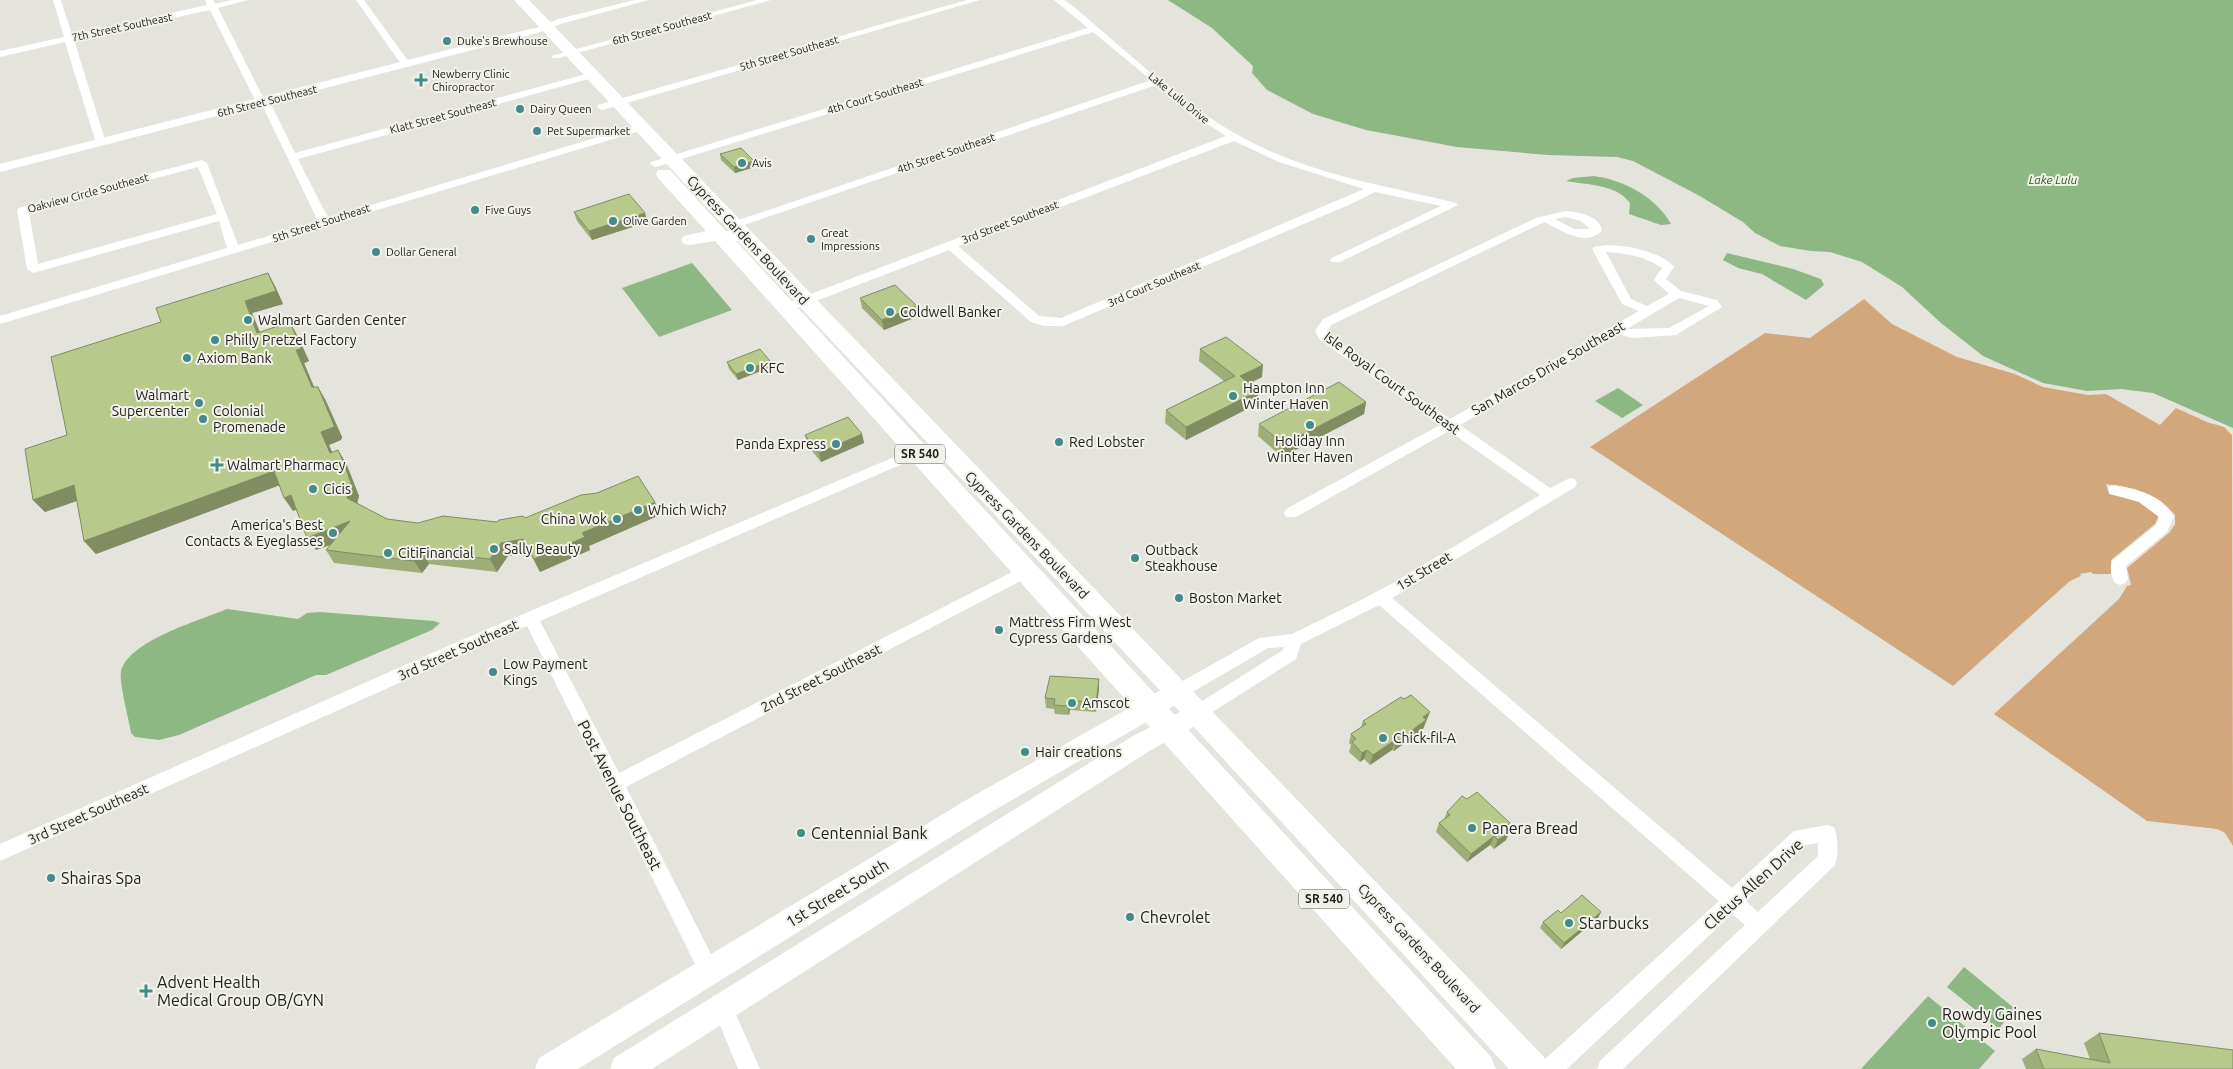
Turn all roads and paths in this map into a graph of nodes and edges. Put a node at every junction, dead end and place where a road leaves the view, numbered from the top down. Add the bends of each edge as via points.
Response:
1 (57, 0) edge
2 (244, 0) edge
3 (360, 0) edge
4 (645, 0) edge
5 (767, 0) edge
6 (976, 0) edge
7 (1058, 0) edge
8 (515, 2) edge
9 (211, 3) edge
10 (540, 29) junction
11 (1095, 29) junction
12 (69, 38) junction
13 (0, 54) edge
14 (564, 54) junction
15 (406, 65) junction
16 (585, 77) junction
17 (1158, 81) junction
18 (263, 102) junction
19 (610, 104) junction
20 (642, 126) junction
21 (625, 132) junction
22 (1234, 137) junction
23 (101, 143) junction
24 (292, 157) junction
25 (672, 159) junction
26 (655, 164) junction
27 (0, 168) edge
28 (1373, 189) junction
29 (223, 216) junction
30 (1547, 218) dead end
31 (324, 221) junction
32 (727, 230) junction
33 (690, 240) dead end
34 (950, 245) junction
35 (234, 251) junction
36 (1336, 260) dead end
37 (1677, 294) junction
38 (796, 304) junction
39 (1648, 311) junction
40 (0, 320) edge
41 (1615, 330) junction
42 (1449, 425) junction
43 (918, 452) junction
44 (1570, 483) dead end
45 (2116, 490) dead end
46 (1553, 493) junction
47 (996, 502) junction
48 (971, 510) junction
49 (1291, 513) dead end
50 (1045, 554) junction
51 (1027, 571) junction
52 (2120, 579) dead end
53 (1380, 597) junction
54 (531, 618) junction
55 (1294, 640) junction
56 (1178, 692) junction
57 (1197, 713) junction
58 (1160, 718) junction
59 (615, 784) junction
60 (0, 853) edge
61 (1733, 901) junction
62 (1758, 925) junction
63 (709, 971) junction
64 (723, 1008) junction
65 (550, 1069) edge
66 (625, 1069) edge
67 (749, 1069) edge
68 (1479, 1069) edge
69 (1532, 1069) edge
70 (1551, 1069) edge
71 (1608, 1069) edge

1 - 12 street
2 - 9 street, 7th Street Southeast
3 - 15 street
4 - 10 street
5 - 14 street, 6th Street Southeast
6 - 19 street, 5th Street Southeast
7 - 11 street, Lake Lulu Drive
8 - 10 main road, Cypress Gardens Boulevard / SR 540
9 - 12 street, 7th Street Southeast
9 - 18 street
10 - 14 main road, Cypress Gardens Boulevard / SR 540
10 - 15 street, 6th Street Southeast
11 - 17 street, Lake Lulu Drive
11 - 25 street, 4th Court Southeast
12 - 13 street, 7th Street Southeast
12 - 23 street
14 - 16 main road, Cypress Gardens Boulevard / SR 540
15 - 18 street, 6th Street Southeast
16 - 19 main road, Cypress Gardens Boulevard / SR 540
16 - 24 street, Klatt Street Southeast
17 - 22 street, Lake Lulu Drive via 1206,121
17 - 32 street, 4th Street Southeast
18 - 23 street, 6th Street Southeast
18 - 24 street
19 - 20 main road, Cypress Gardens Boulevard / SR 540
19 - 21 main road, Cypress Gardens Boulevard / SR 540
20 - 21 street, 5th Street Southeast
20 - 25 main road, Cypress Gardens Boulevard / SR 540
21 - 26 main road, Cypress Gardens Boulevard / SR 540
21 - 31 street, 5th Street Southeast
22 - 28 street, Lake Lulu Drive via 1302,167
22 - 34 street, 3rd Street Southeast
23 - 27 street, 6th Street Southeast
24 - 31 street
25 - 26 street, 4th Court Southeast
25 - 32 main road, Cypress Gardens Boulevard / SR 540
26 - 32 main road, Cypress Gardens Boulevard / SR 540 via 690,203
28 - 34 street, 3rd Court Southeast via 1064,322 1036,319
28 - 36 street via 1452,206
29 - 29 street, Oakview Circle Southeast via 202,162 23,210 33,269
29 - 35 street, Oakview Circle Southeast
30 - 42 street, Isle Royal Court Southeast via 1326,322 1322,327 1324,337
31 - 35 street, 5th Street Southeast
32 - 33 main road
32 - 38 main road, Cypress Gardens Boulevard / SR 540
32 - 38 main road, Cypress Gardens Boulevard / SR 540 via 732,237 767,260
34 - 38 street, 3rd Street Southeast
35 - 40 street, 5th Street Southeast
37 - 39 street, San Marcos Drive Southeast
37 - 39 street, San Marcos Drive Southeast via 1660,280 1668,267 1662,262 1630,251 1598,249 1626,301
37 - 41 street via 1713,303 1716,307 1672,332 1633,334
38 - 43 main road, Cypress Gardens Boulevard / SR 540
38 - 47 main road, Cypress Gardens Boulevard / SR 540
39 - 41 street, San Marcos Drive Southeast
41 - 42 street, San Marcos Drive Southeast
42 - 46 street, Isle Royal Court Southeast
42 - 49 street, San Marcos Drive Southeast
43 - 47 main road via 937,461 991,502
43 - 48 main road, Cypress Gardens Boulevard / SR 540
43 - 54 street, 3rd Street Southeast
44 - 46 street
45 - 52 street via 2145,499 2167,516 2162,528 2118,564
46 - 53 street, 1st Street
47 - 50 main road, Cypress Gardens Boulevard / SR 540
48 - 50 main road via 986,515 1028,555
48 - 51 main road, Cypress Gardens Boulevard / SR 540
50 - 56 main road, Cypress Gardens Boulevard / SR 540
51 - 58 main road, Cypress Gardens Boulevard / SR 540
51 - 59 street, 2nd Street Southeast
53 - 55 street, 1st Street
53 - 61 street
54 - 59 street, Post Avenue Southeast
54 - 60 street, 3rd Street Southeast
55 - 56 street, 1st Street via 1265,642
55 - 57 street via 1290,654
56 - 57 main road, Cypress Gardens Boulevard / SR 540
56 - 58 main road, 1st Street South
57 - 58 main road, 1st Street South
57 - 69 main road, Cypress Gardens Boulevard / SR 540
58 - 63 main road, 1st Street South via 1116,726
58 - 64 main road, 1st Street South via 1142,743
58 - 68 main road, Cypress Gardens Boulevard / SR 540
59 - 63 street, Post Avenue Southeast
61 - 62 street
61 - 62 street, Cletus Allen Drive via 1801,837 1827,833 1828,859
61 - 70 street, Cletus Allen Drive
62 - 71 street, Cletus Allen Drive
63 - 65 main road, 1st Street South
64 - 66 main road, 1st Street South
64 - 67 street

